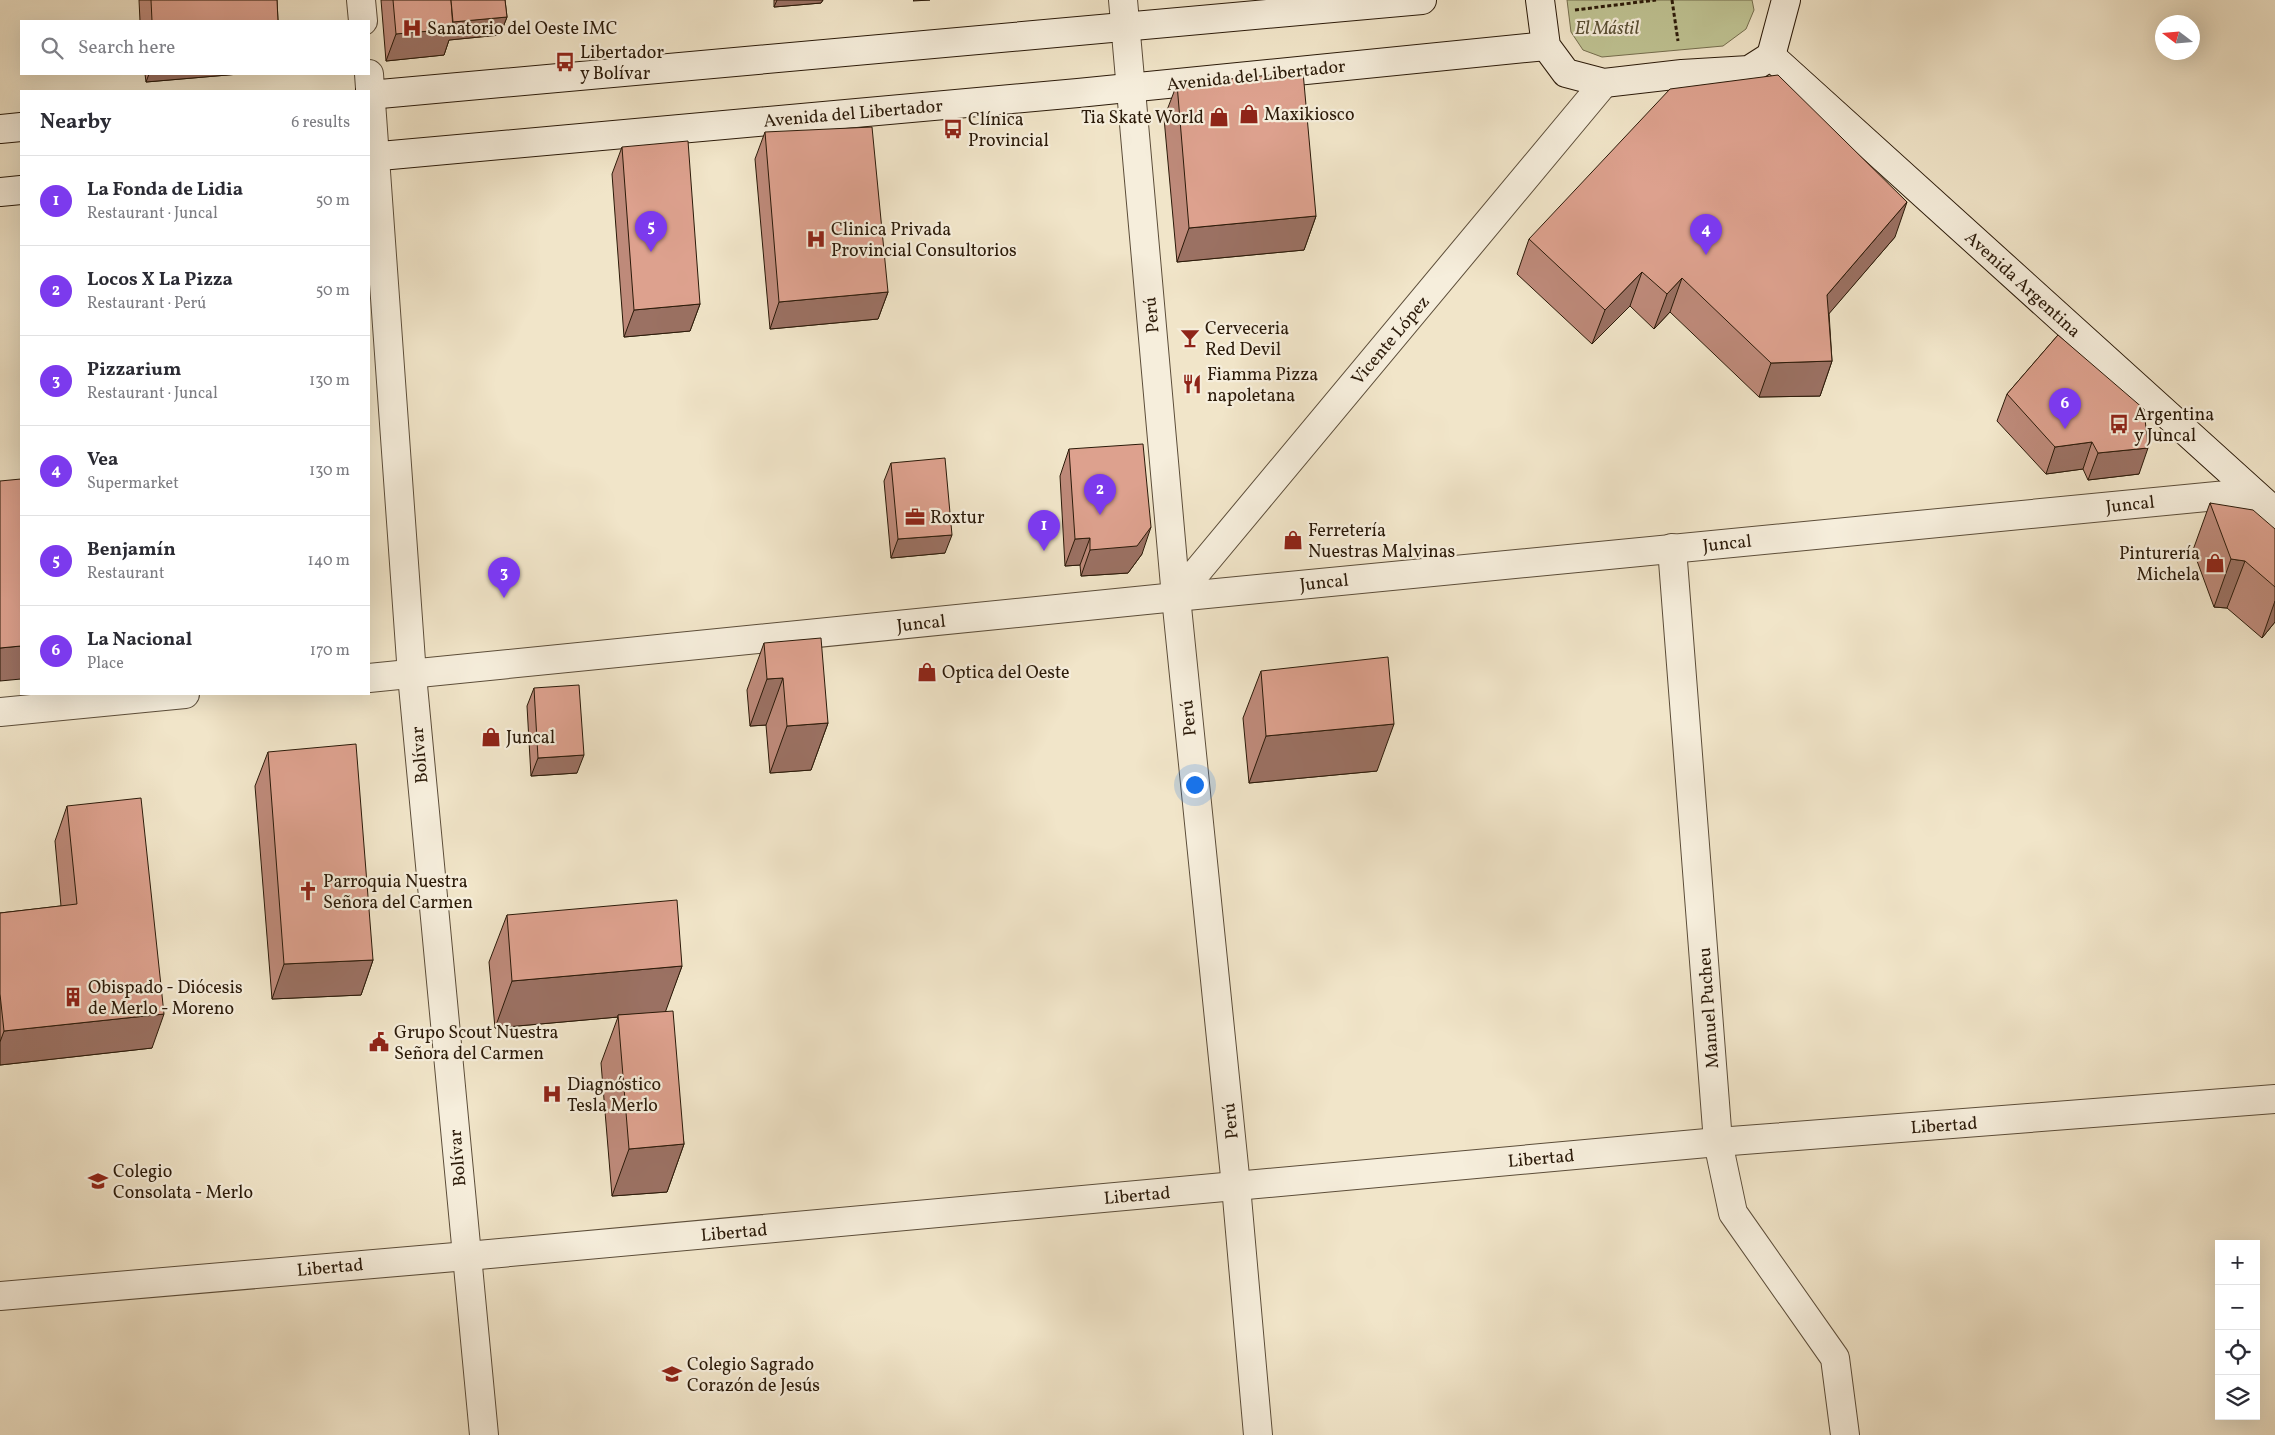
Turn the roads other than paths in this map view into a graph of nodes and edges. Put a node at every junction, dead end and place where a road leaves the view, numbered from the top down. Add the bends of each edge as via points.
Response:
1 (361, 0) edge
2 (1124, 0) edge
3 (1422, 0) edge
4 (1786, 0) edge
5 (1541, 7) edge
6 (363, 20) edge
7 (1126, 27) junction
8 (1546, 46) junction
9 (1771, 56) junction
10 (1604, 83) junction
11 (1130, 87) junction
12 (369, 88) edge
13 (370, 111) edge
14 (20, 127) edge
15 (0, 129) edge
16 (372, 157) edge
17 (20, 190) edge
18 (0, 192) edge
19 (2275, 512) edge
20 (2275, 518) edge
21 (1672, 548) junction
22 (1176, 596) junction
23 (412, 675) junction
24 (370, 678) edge
25 (175, 695) edge
26 (0, 712) edge
27 (2275, 1099) edge
28 (1718, 1142) junction
29 (1236, 1186) junction
30 (467, 1256) junction
31 (0, 1296) edge
32 (484, 1435) edge
33 (1258, 1435) edge
34 (1845, 1435) edge

1 - 6 street
2 - 7 street, Perú
3 - 7 street
4 - 9 street
5 - 8 street
7 - 11 street, Perú
7 - 12 street
8 - 10 street via 1566,73
8 - 11 street, Avenida del Libertador
9 - 10 street via 1749,70
9 - 19 street, Avenida Argentina
10 - 22 street, Vicente López
11 - 16 street, Avenida del Libertador
11 - 22 street, Perú
13 - 16 street, Bolívar
14 - 15 street
16 - 23 street, Bolívar
17 - 18 street
20 - 21 street, Juncal via 2227,495
21 - 22 street, Juncal
21 - 28 street, Manuel Pucheu
22 - 23 street, Juncal
22 - 29 street, Perú
23 - 24 street, Juncal
23 - 30 street, Bolívar
25 - 26 street
27 - 28 street, Libertad
28 - 29 street, Libertad
28 - 34 street, Manuel Pucheu via 1733,1213 1835,1358
29 - 30 street, Libertad
29 - 33 street, Perú
30 - 31 street, Libertad
30 - 32 street, Bolívar

